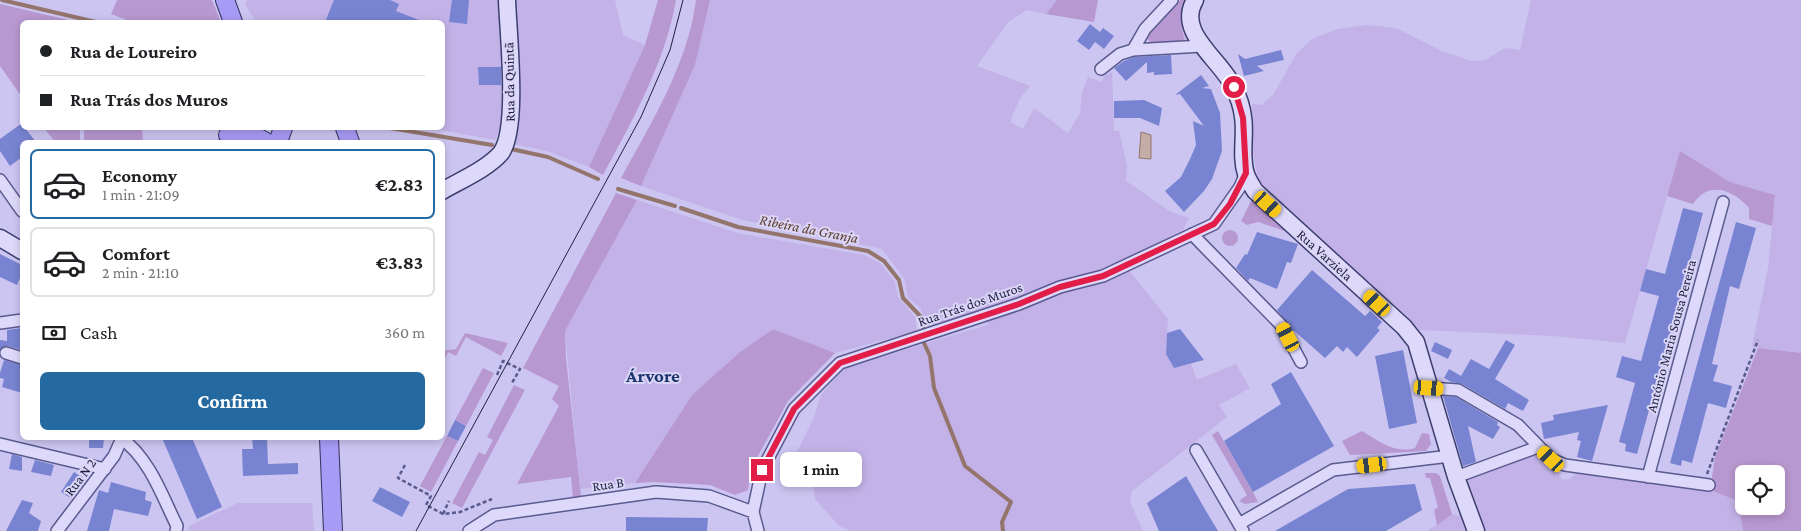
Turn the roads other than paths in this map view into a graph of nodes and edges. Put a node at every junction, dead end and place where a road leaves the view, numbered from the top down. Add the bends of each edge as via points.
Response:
1 (225, 0) edge
2 (507, 0) edge
3 (1172, 0) edge
4 (1195, 0) edge
5 (233, 20) edge
6 (1202, 46) junction
7 (1133, 50) junction
8 (1101, 69) dead end
9 (227, 135) edge
10 (262, 140) edge
11 (1246, 173) junction
12 (0, 180) edge
13 (445, 189) edge
14 (1723, 202) dead end
15 (20, 208) edge
16 (1192, 234) junction
17 (0, 238) edge
18 (20, 250) edge
19 (20, 320) edge
20 (0, 323) edge
21 (6, 354) dead end
22 (20, 358) edge
23 (1301, 362) dead end
24 (1429, 388) junction
25 (120, 440) edge
26 (124, 440) edge
27 (328, 440) edge
28 (0, 444) edge
29 (1538, 447) junction
30 (1196, 450) dead end
31 (1450, 456) junction
32 (105, 469) junction
33 (1456, 477) junction
34 (1648, 477) junction
35 (1706, 485) road end
36 (753, 512) junction
37 (1241, 528) edge
38 (58, 531) edge
39 (176, 531) edge
40 (333, 531) edge
41 (469, 531) edge
42 (758, 531) edge
43 (765, 531) edge
44 (1476, 531) edge

1 - 5 main road
2 - 13 street, Rua da Quintã via 509,134 502,152 493,160
3 - 7 street via 1145,29
4 - 6 street via 1190,21
6 - 7 street
6 - 11 street via 1219,63 1234,87 1243,118
7 - 8 street via 1120,54
9 - 10 main road via 253,135
11 - 16 street, Rua Trás dos Muros via 1230,204 1214,224
11 - 24 street, Rua Varziela via 1255,191 1404,327 1416,342
12 - 15 street
14 - 34 street, António Maria Sousa Pereira
16 - 23 street via 1281,325
16 - 36 street, Rua Trás dos Muros via 1103,276 1060,287 1019,304 840,363 794,409 762,470
17 - 18 street
19 - 20 street
21 - 22 street
24 - 29 street via 1458,390 1518,425
24 - 31 street, Rua Varziela
25 - 32 street, Rua N 2
26 - 39 street via 145,462 177,526
27 - 40 main road
28 - 32 street
29 - 33 street
29 - 34 street via 1551,459 1565,465
30 - 37 street
31 - 33 street, Rua Varziela
31 - 37 street via 1333,470
32 - 38 street, Rua N 2
33 - 44 street, Rua Varziela
34 - 35 street
36 - 41 street, Rua B via 709,496 656,492 494,516
36 - 42 street
36 - 43 street

